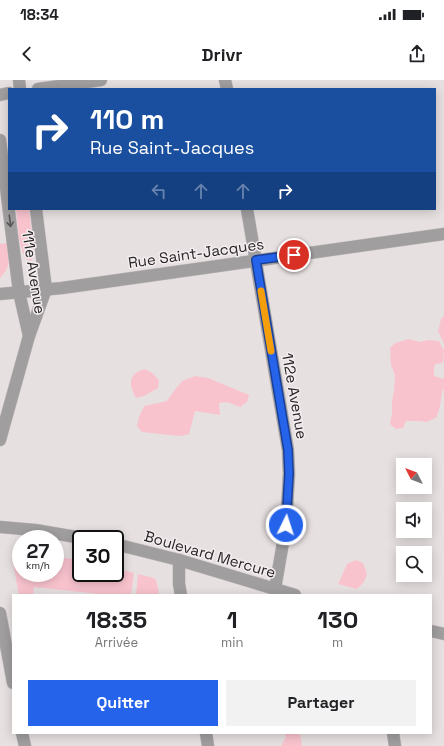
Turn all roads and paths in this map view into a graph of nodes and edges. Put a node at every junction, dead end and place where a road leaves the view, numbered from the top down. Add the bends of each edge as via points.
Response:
1 (101, 80) edge
2 (45, 88) edge
3 (0, 140) edge
4 (8, 201) edge
5 (9, 210) edge
6 (36, 210) edge
7 (247, 210) edge
8 (444, 234) edge
9 (256, 260) junction
10 (46, 289) junction
11 (20, 292) junction
12 (0, 294) edge
13 (29, 336) junction
14 (0, 440) edge
15 (0, 527) edge
16 (72, 536) edge
17 (124, 546) edge
18 (179, 560) junction
19 (275, 589) junction
20 (181, 594) edge
21 (292, 594) edge
22 (0, 613) edge
23 (432, 631) edge
24 (444, 634) edge
25 (12, 678) edge
26 (22, 734) edge
27 (206, 734) edge
28 (393, 734) edge
29 (25, 746) edge
30 (208, 746) edge
31 (395, 746) edge

1 - 2 street
3 -> 4 street, 111e Avenue
5 -> 11 street, 111e Avenue
6 - 10 street, 111e Avenue
7 - 9 street, 112e Avenue
8 - 9 street, Rue Saint-Jacques
9 - 10 street, Rue Saint-Jacques
9 - 19 street, 112e Avenue via 288,450 286,525
10 - 11 street, Rue Saint-Jacques
10 - 13 street, 111e Avenue
11 - 12 street, Rue Saint-Jacques
11 - 13 street, 111e Avenue
13 - 14 street, 111e Avenue
15 - 16 street
17 - 18 street, Boulevard Mercure
18 - 19 street, Boulevard Mercure
18 - 20 street
19 - 21 street, Boulevard Mercure
22 - 25 street
23 - 24 street
26 - 29 street
27 - 30 street
28 - 31 street

